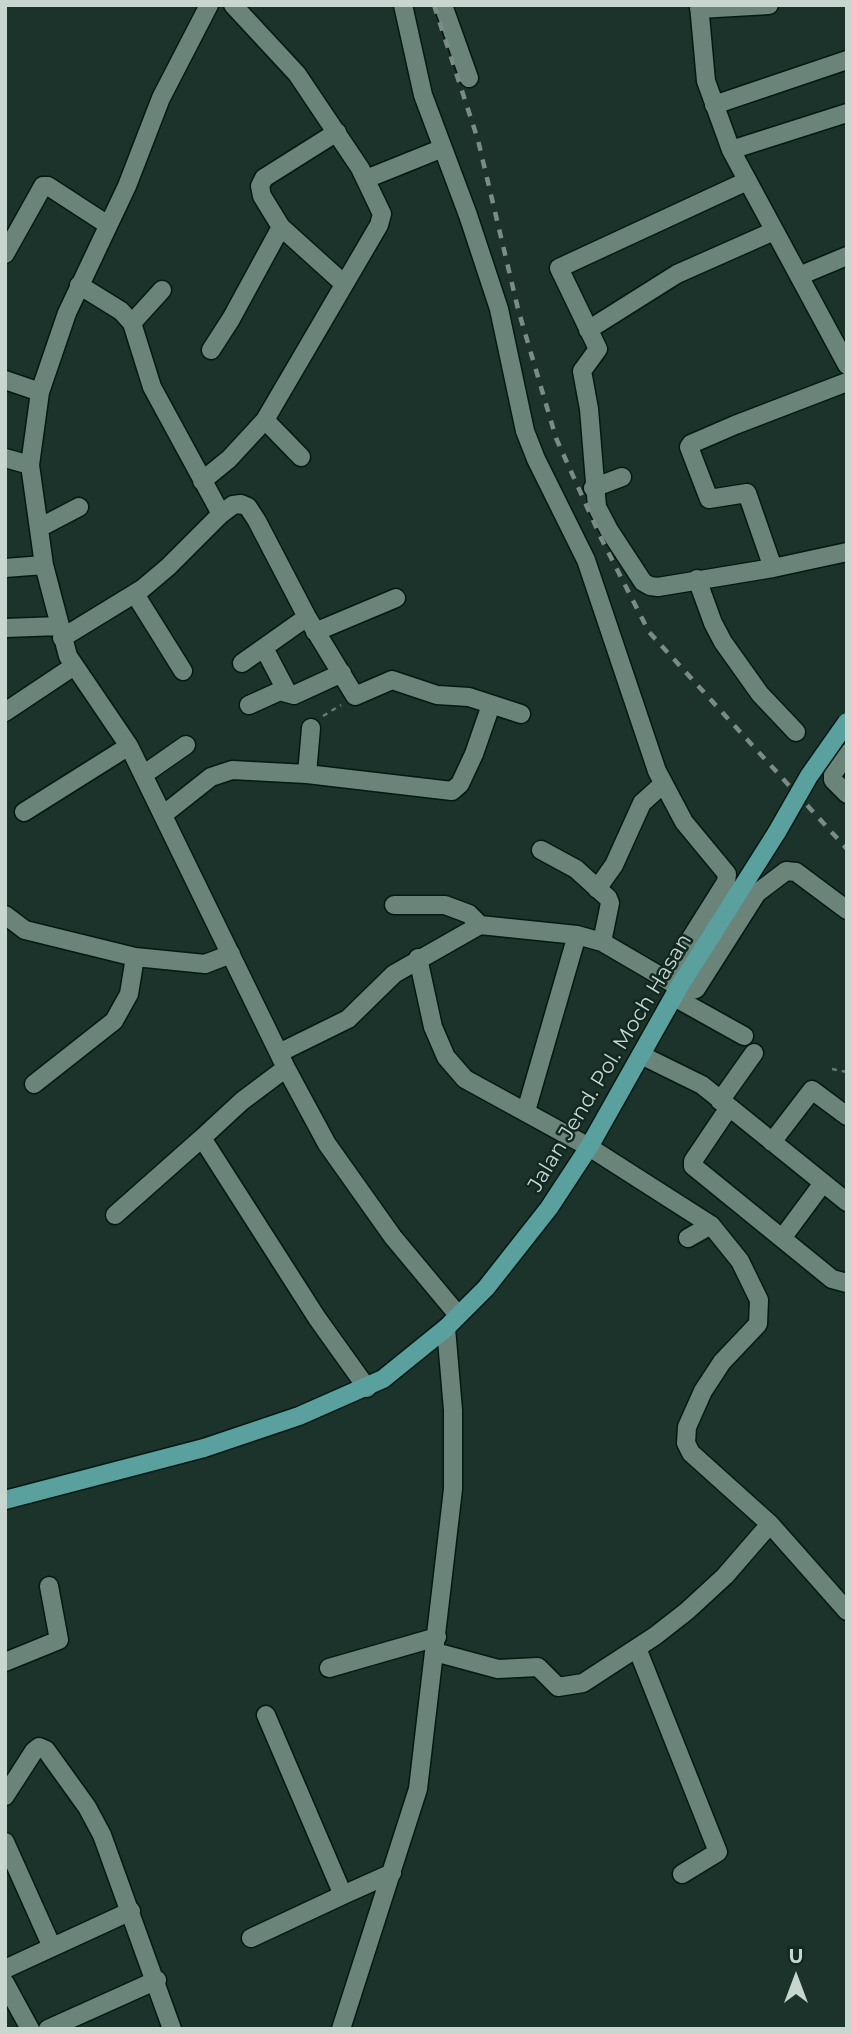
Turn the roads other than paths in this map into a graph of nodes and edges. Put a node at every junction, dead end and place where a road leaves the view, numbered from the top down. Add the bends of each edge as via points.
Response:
1 (209, 5) edge
2 (233, 5) edge
3 (403, 5) edge
4 (443, 5) edge
5 (769, 5) edge
6 (699, 7) edge
7 (847, 60) edge
8 (469, 78) dead end
9 (713, 105) junction
10 (847, 113) edge
11 (337, 132) junction
12 (443, 148) junction
13 (731, 150) junction
14 (366, 179) junction
15 (747, 181) junction
16 (108, 225) junction
17 (281, 227) junction
18 (774, 231) junction
19 (10, 234) edge
20 (5, 254) edge
21 (847, 256) edge
22 (799, 276) junction
23 (342, 283) junction
24 (79, 285) junction
25 (162, 290) dead end
26 (132, 323) junction
27 (588, 330) junction
28 (211, 350) dead end
29 (847, 365) edge
30 (5, 380) edge
31 (847, 382) edge
32 (40, 392) junction
33 (265, 420) junction
34 (301, 457) dead end
35 (5, 458) edge
36 (30, 465) junction
37 (622, 477) dead end
38 (202, 481) junction
39 (593, 488) junction
40 (79, 507) dead end
41 (221, 514) junction
42 (39, 528) junction
43 (847, 552) edge
44 (44, 565) junction
45 (5, 568) edge
46 (773, 568) junction
47 (697, 579) junction
48 (135, 594) junction
49 (396, 598) dead end
50 (311, 625) junction
51 (5, 628) edge
52 (61, 632) junction
53 (264, 648) junction
54 (242, 663) dead end
55 (74, 666) junction
56 (183, 671) dead end
57 (342, 673) junction
58 (285, 690) junction
59 (249, 705) dead end
60 (491, 705) junction
61 (5, 712) edge
62 (520, 714) dead end
63 (847, 722) edge
64 (311, 728) road end
65 (796, 733) dead end
66 (187, 745) dead end
67 (130, 746) junction
68 (847, 753) edge
69 (307, 774) junction
70 (143, 775) junction
71 (663, 785) junction
72 (847, 794) edge
73 (24, 813) dead end
74 (163, 815) junction
75 (541, 850) dead end
76 (597, 889) junction
77 (394, 905) dead end
78 (847, 911) edge
79 (5, 915) edge
80 (480, 925) junction
81 (577, 935) junction
82 (602, 942) junction
83 (232, 954) junction
84 (135, 957) junction
85 (418, 958) junction
86 (673, 988) junction
87 (744, 1036) dead end
88 (754, 1053) dead end
89 (641, 1055) junction
90 (282, 1061) junction
91 (34, 1084) dead end
92 (724, 1105) junction
93 (526, 1111) junction
94 (847, 1116) edge
95 (202, 1138) junction
96 (772, 1142) junction
97 (589, 1147) junction
98 (823, 1183) junction
99 (847, 1202) edge
100 (115, 1215) dead end
101 (711, 1225) junction
102 (783, 1237) junction
103 (688, 1238) dead end
104 (839, 1281) edge
105 (452, 1322) junction
106 (367, 1388) junction
107 (5, 1500) edge
108 (770, 1524) junction
109 (49, 1586) dead end
110 (847, 1611) edge
111 (436, 1644) junction
112 (637, 1648) junction
113 (5, 1662) edge
114 (329, 1668) dead end
115 (266, 1714) dead end
116 (5, 1797) edge
117 (5, 1842) edge
118 (392, 1873) junction
119 (682, 1874) dead end
120 (343, 1895) junction
121 (131, 1911) junction
122 (251, 1938) dead end
123 (52, 1947) junction
124 (5, 1969) edge
125 (157, 1980) junction
126 (5, 1983) edge
127 (30, 2029) edge
128 (48, 2029) edge
129 (172, 2029) edge
130 (341, 2029) edge

1 - 16 street via 161,98
2 - 11 street via 297,74
3 - 12 street via 423,94
4 - 8 street
5 - 6 street
6 - 9 street via 701,49
7 - 9 street
9 - 13 street
10 - 13 street
11 - 14 street
11 - 17 street via 262,181 262,196
12 - 14 street
12 - 71 street via 499,309 525,431 586,560
13 - 15 street
14 - 23 street via 380,204 382,220
15 - 18 street
15 - 27 street via 559,268
16 - 19 street via 46,185
16 - 24 street
17 - 23 street
17 - 28 street
18 - 22 street
18 - 27 street via 677,274
19 - 20 street
21 - 22 street
22 - 29 street
23 - 33 street
24 - 26 street
24 - 32 street
25 - 26 street
26 - 38 street via 152,387
27 - 39 street via 598,349 582,371
30 - 32 street
31 - 46 street via 689,447 709,499 747,493
32 - 36 street
33 - 34 street
33 - 38 street
35 - 36 street
36 - 42 street
37 - 39 street
38 - 41 street
39 - 47 street via 600,514 643,582 658,587
40 - 42 street
41 - 48 street
41 - 50 street via 233,505 248,507
42 - 44 street
43 - 46 street
44 - 45 street
44 - 52 street
46 - 47 street
47 - 65 street via 723,642 760,694
48 - 52 street
48 - 56 street
49 - 50 street
50 - 53 street
50 - 57 street
51 - 52 street
52 - 55 street
53 - 54 street
53 - 58 street
55 - 61 street
55 - 67 street
57 - 58 street via 294,695
57 - 60 street via 355,696 392,680 437,695 469,697
58 - 59 street
60 - 62 street
60 - 69 street via 457,789
63 - 86 main road, Jalan Jend. Pol. Moch Hasan, bridge
64 - 69 street
66 - 70 street
67 - 70 street
67 - 73 street
68 - 72 street via 833,780
69 - 74 street via 220,772
70 - 74 street
71 - 76 street via 642,803
71 - 86 street via 684,822 727,874
74 - 83 street
75 - 76 street via 576,869
76 - 82 street via 610,903
77 - 80 street via 445,905 469,914
78 - 86 street via 796,872 786,871 757,892 696,989
79 - 84 street via 25,930
80 - 81 street
80 - 85 street
81 - 82 street
81 - 93 street
82 - 86 street
83 - 84 street via 205,964
83 - 90 street
84 - 91 street via 130,994 114,1021
85 - 90 street via 394,974 348,1019
85 - 93 street via 433,1027 446,1057 465,1079
86 - 87 street
86 - 89 main road, Jalan Jend. Pol. Moch Hasan
88 - 92 street
89 - 92 street via 684,1074
89 - 97 main road, Jalan Jend. Pol. Moch Hasan
90 - 95 street
90 - 105 street via 338,1163
92 - 96 street
92 - 102 street via 693,1166
93 - 97 street
94 - 96 street via 812,1090
95 - 100 street
95 - 106 street
96 - 98 street
97 - 101 street
97 - 105 main road, Jalan Jend. Pol. Moch Hasan via 520,1247
98 - 99 street
98 - 102 street
101 - 103 street
101 - 108 street via 740,1261 761,1316 703,1391 687,1427 686,1443 691,1453
102 - 104 street
105 - 106 main road, Jalan Jend. Pol. Moch Hasan
105 - 111 street via 453,1489
106 - 107 main road, Jalan Jend. Pol. Moch Hasan via 204,1448
108 - 110 street
108 - 112 street via 725,1577
109 - 113 street via 59,1640
111 - 112 street via 498,1669 538,1667 552,1685 565,1688
111 - 114 street
111 - 118 street via 418,1789
112 - 119 street via 720,1857
115 - 120 street
116 - 121 street via 34,1751 39,1747 46,1750 94,1818
117 - 123 street
118 - 120 street
118 - 130 street
120 - 122 street
121 - 123 street
121 - 125 street
123 - 124 street
125 - 128 street
125 - 129 street
126 - 127 street

